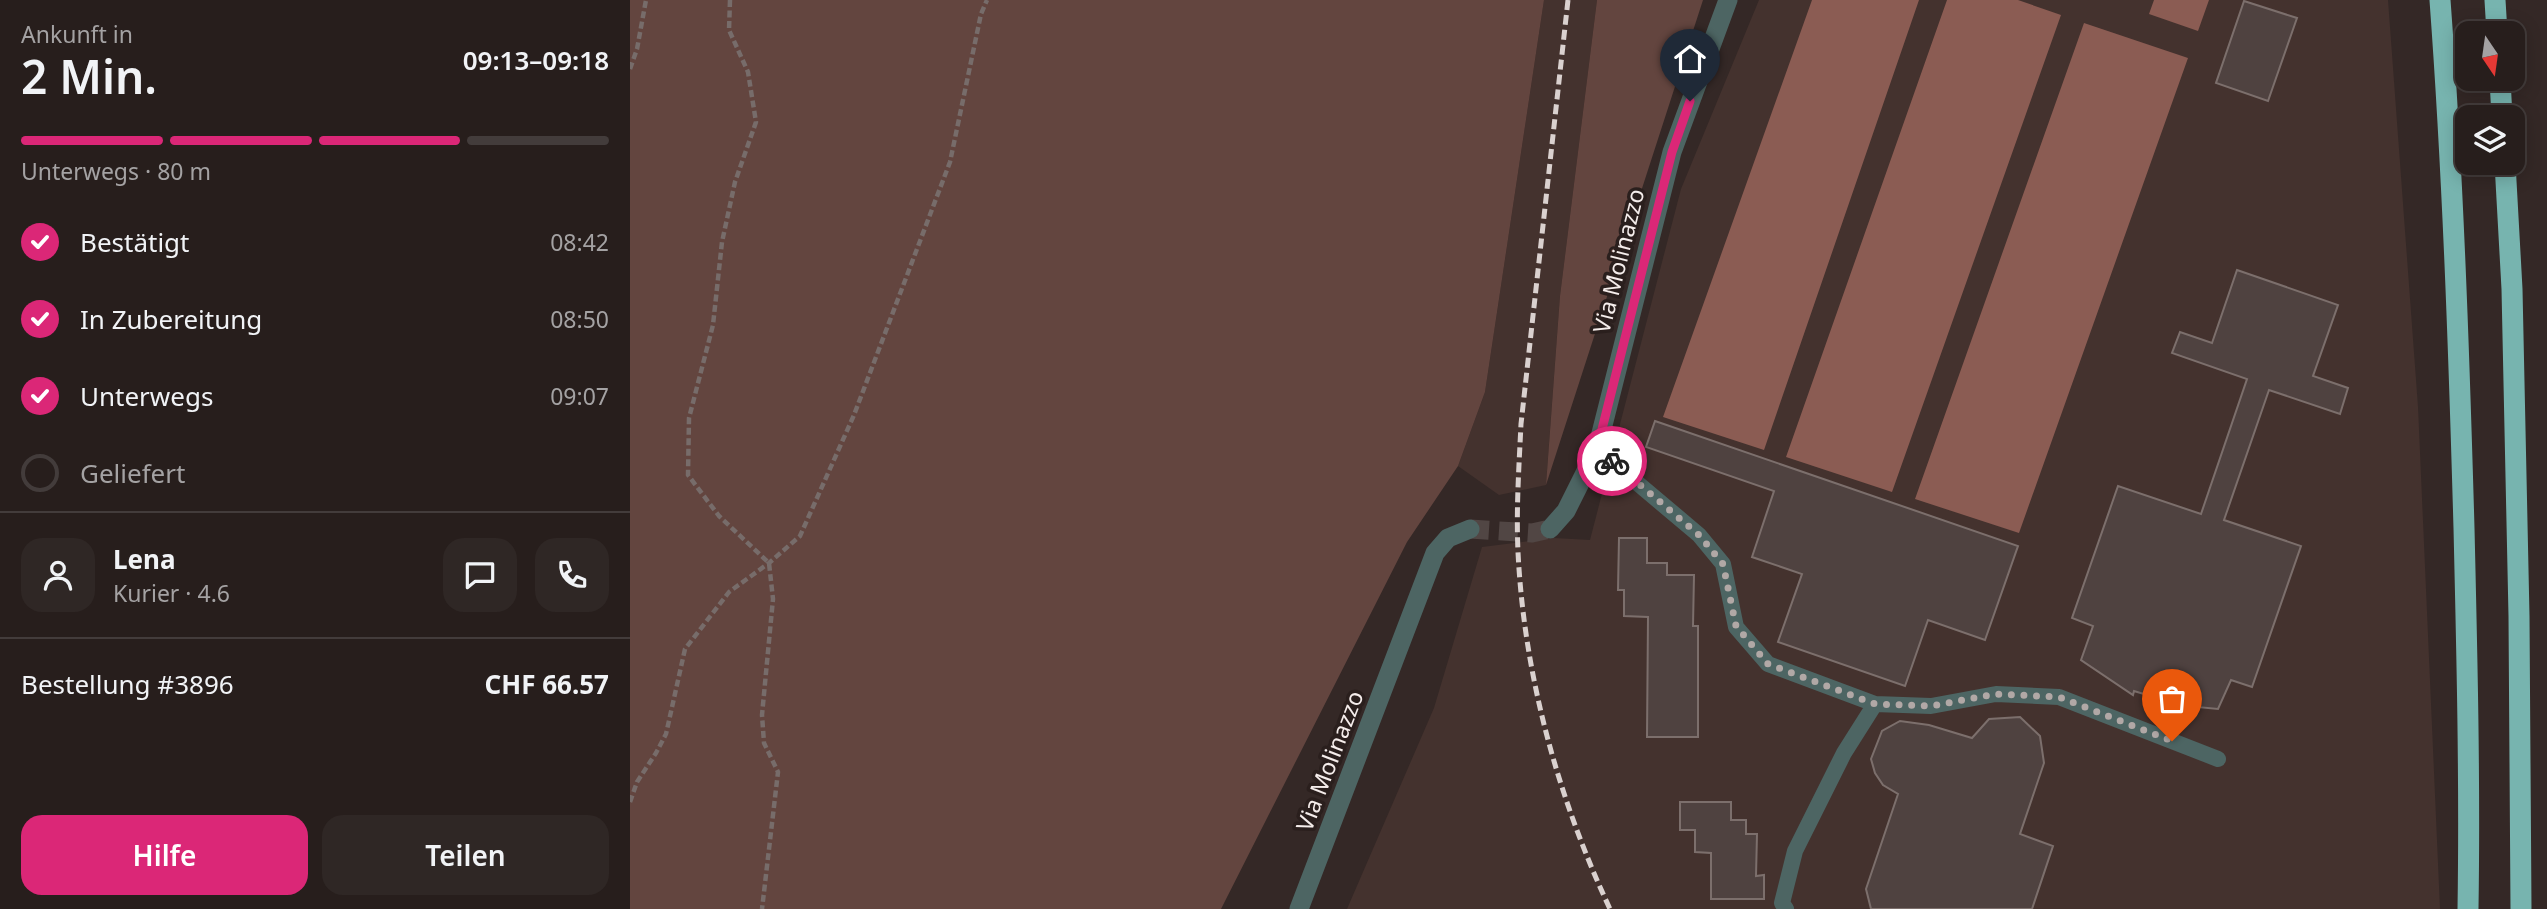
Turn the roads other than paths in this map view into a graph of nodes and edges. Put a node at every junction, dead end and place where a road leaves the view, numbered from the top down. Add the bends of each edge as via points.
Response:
1 (1728, 0) edge
2 (2441, 0) edge
3 (2495, 0) edge
4 (2496, 21) edge
5 (2506, 175) edge
6 (1597, 449) junction
7 (1470, 529) tunnel mouth
8 (1550, 529) dead end
9 (1875, 704) junction
10 (2217, 759) dead end
11 (1299, 909) edge
12 (1786, 909) edge
13 (2468, 909) edge
14 (2521, 909) edge

1 - 6 street, Via Molinazzo via 1672,152
2 - 13 highway via 2461,421
3 - 4 highway
5 - 14 highway via 2522,760
6 - 8 street, Via Molinazzo via 1566,511
6 - 9 lane via 1699,535 1723,564 1736,626 1768,664
7 - 11 street, Via Molinazzo via 1448,538 1435,553
9 - 10 lane via 1931,706 1996,694 2059,697
9 - 12 lane via 1844,753 1795,851 1782,903

